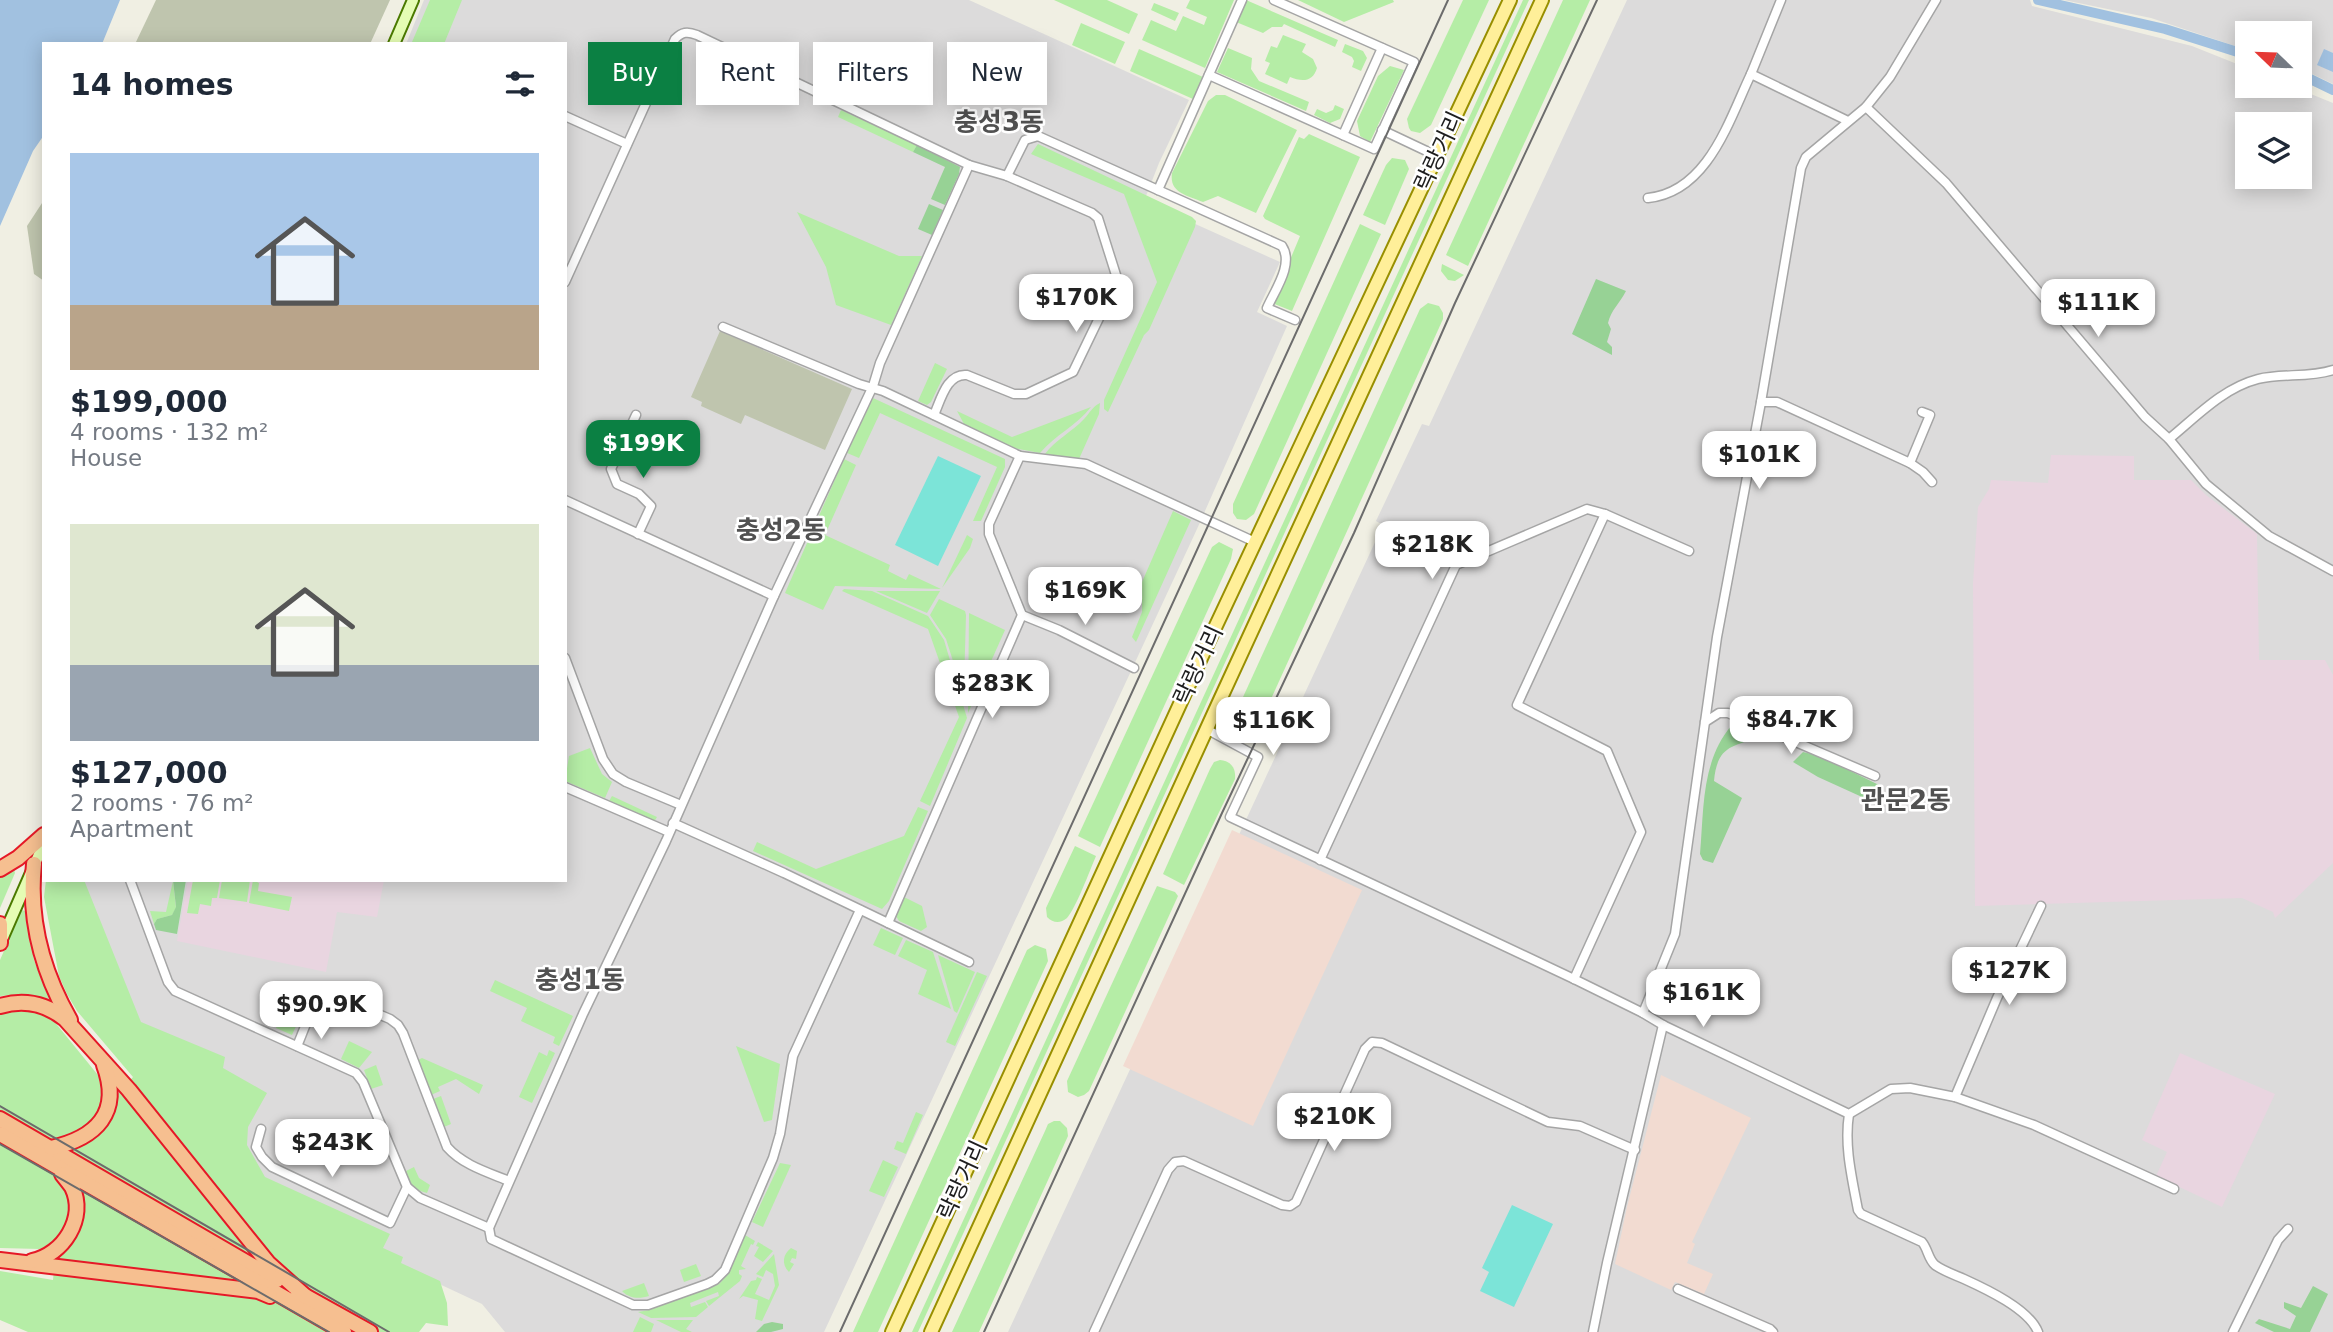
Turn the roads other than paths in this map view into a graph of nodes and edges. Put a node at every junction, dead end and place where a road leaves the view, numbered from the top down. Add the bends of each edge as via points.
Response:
1 (413, 0) edge
2 (1242, 0) edge
3 (1274, 0) edge
4 (1510, 0) edge
5 (1542, 0) edge
6 (1781, 0) edge
7 (1937, 0) edge
8 (395, 42) edge
9 (1382, 48) junction
10 (1751, 74) junction
11 (1209, 75) junction
12 (1866, 107) junction
13 (567, 117) edge
14 (1848, 121) junction
15 (1382, 130) junction
16 (1343, 135) junction
17 (627, 144) junction
18 (1437, 156) junction
19 (969, 165) junction
20 (1007, 176) junction
21 (1158, 190) junction
22 (1648, 198) dead end
23 (567, 278) edge
24 (1295, 320) dead end
25 (723, 327) dead end
26 (2333, 370) edge
27 (873, 386) junction
28 (1761, 402) junction
29 (1922, 412) dead end
30 (636, 415) dead end
31 (934, 415) junction
32 (2169, 439) junction
33 (1020, 456) junction
34 (1910, 463) junction
35 (1932, 482) dead end
36 (567, 501) edge
37 (1605, 514) junction
38 (638, 534) junction
39 (1255, 542) junction
40 (1689, 551) dead end
41 (2333, 570) edge
42 (775, 596) junction
43 (1022, 615) junction
44 (567, 663) edge
45 (1134, 668) dead end
46 (1705, 722) junction
47 (1208, 730) junction
48 (1875, 776) dead end
49 (567, 788) edge
50 (681, 805) junction
51 (671, 828) junction
52 (42, 837) edge
53 (42, 847) edge
54 (1320, 860) junction
55 (34, 864) junction
56 (0, 869) edge
57 (131, 882) edge
58 (2041, 906) dead end
59 (860, 910) junction
60 (888, 923) junction
61 (0, 924) edge
62 (0, 943) edge
63 (969, 962) dead end
64 (1574, 979) junction
65 (0, 1006) edge
66 (1643, 1013) junction
67 (1662, 1025) junction
68 (76, 1030) junction
69 (297, 1046) junction
70 (102, 1062) junction
71 (1955, 1097) junction
72 (1849, 1114) junction
73 (0, 1119) edge
74 (261, 1129) dead end
75 (0, 1134) edge
76 (51, 1148) junction
77 (1635, 1150) junction
78 (59, 1170) junction
79 (509, 1181) junction
80 (407, 1187) junction
81 (2174, 1189) dead end
82 (489, 1228) junction
83 (2288, 1229) dead end
84 (0, 1259) edge
85 (23, 1263) junction
86 (1678, 1289) dead end
87 (303, 1302) junction
88 (344, 1332) edge
89 (370, 1332) edge
90 (892, 1332) edge
91 (932, 1332) edge
92 (1094, 1332) edge
93 (1593, 1332) edge
94 (1773, 1332) edge
95 (2038, 1332) edge
96 (2233, 1332) edge

1 - 8 main road
2 - 11 street
3 - 9 street
4 - 18 main road, 락랑거리
5 - 47 main road, 락랑거리
6 - 10 street
7 - 12 street
9 - 15 street via 1414,62
9 - 16 street
10 - 14 street
10 - 22 street via 1709,159 1681,187
11 - 16 street
11 - 21 street
12 - 14 street
12 - 32 street via 1946,183 2145,417
13 - 17 street
14 - 28 street via 1806,157 1801,168
15 - 16 street via 1374,149
15 - 18 street
17 - 19 street via 675,39 689,32
17 - 23 street
18 - 39 main road, 락랑거리
19 - 20 street
19 - 27 street
20 - 21 street via 1025,140 1038,136
20 - 31 street via 1098,218 1116,275 1114,286 1073,372 1026,394 958,374 952,377
21 - 24 street via 1282,246 1286,264 1267,308
25 - 27 street
26 - 32 street via 2247,382 2220,397
27 - 31 street
27 - 42 street
28 - 34 street via 1777,402
28 - 46 street
29 - 34 street via 1930,415
30 - 38 street via 611,469 617,484 639,494 651,506
31 - 33 street
32 - 41 street via 2206,484 2269,536
33 - 39 street via 1086,464
33 - 43 street via 989,524 989,534
34 - 35 street
36 - 38 street
37 - 40 street
37 - 54 street via 1587,509 1456,565
37 - 64 street via 1517,705 1607,751 1642,832
38 - 42 street
39 - 90 main road, 락랑거리
42 - 50 street
43 - 45 street
43 - 60 street
44 - 50 street via 603,760 613,774
46 - 48 street via 1728,713
46 - 66 street via 1675,934
47 - 54 street via 1258,757 1230,817
47 - 91 main road, 락랑거리
49 - 51 street
50 - 51 street
51 - 59 street via 784,873
51 - 79 street
52 - 56 highway
53 - 55 main road
54 - 64 street
55 - 62 main road
55 - 68 highway via 37,937 52,986
57 - 69 street via 175,991
58 - 71 street
59 - 60 street
59 - 82 street via 793,1056 773,1158 725,1270 715,1280 648,1305 633,1305 491,1239
60 - 63 street
61 - 62 highway
64 - 66 street
65 - 68 highway via 21,1002 44,1006
66 - 67 street
67 - 72 street
67 - 77 street
68 - 70 highway
69 - 79 street via 318,1001 326,996 390,1019 403,1033 447,1147 456,1157
69 - 80 street via 361,1078
70 - 76 highway via 109,1083 108,1110 98,1127
70 - 87 highway
71 - 72 street via 1891,1089
71 - 81 street via 2034,1125
72 - 95 street via 1849,1161 1861,1214 1922,1242 1937,1267 2015,1307
73 - 76 highway
74 - 80 street via 256,1147 272,1167 390,1223
75 - 78 highway
76 - 87 highway
77 - 92 street via 1580,1126 1548,1122 1372,1042 1296,1202 1290,1206 1184,1161 1175,1162
77 - 93 street
78 - 85 highway via 72,1188 76,1209 71,1230 45,1257
78 - 87 highway
79 - 82 street
80 - 82 street via 420,1198
83 - 96 street
84 - 85 highway
85 - 87 highway via 258,1291
86 - 94 street
87 - 88 highway
87 - 89 highway

